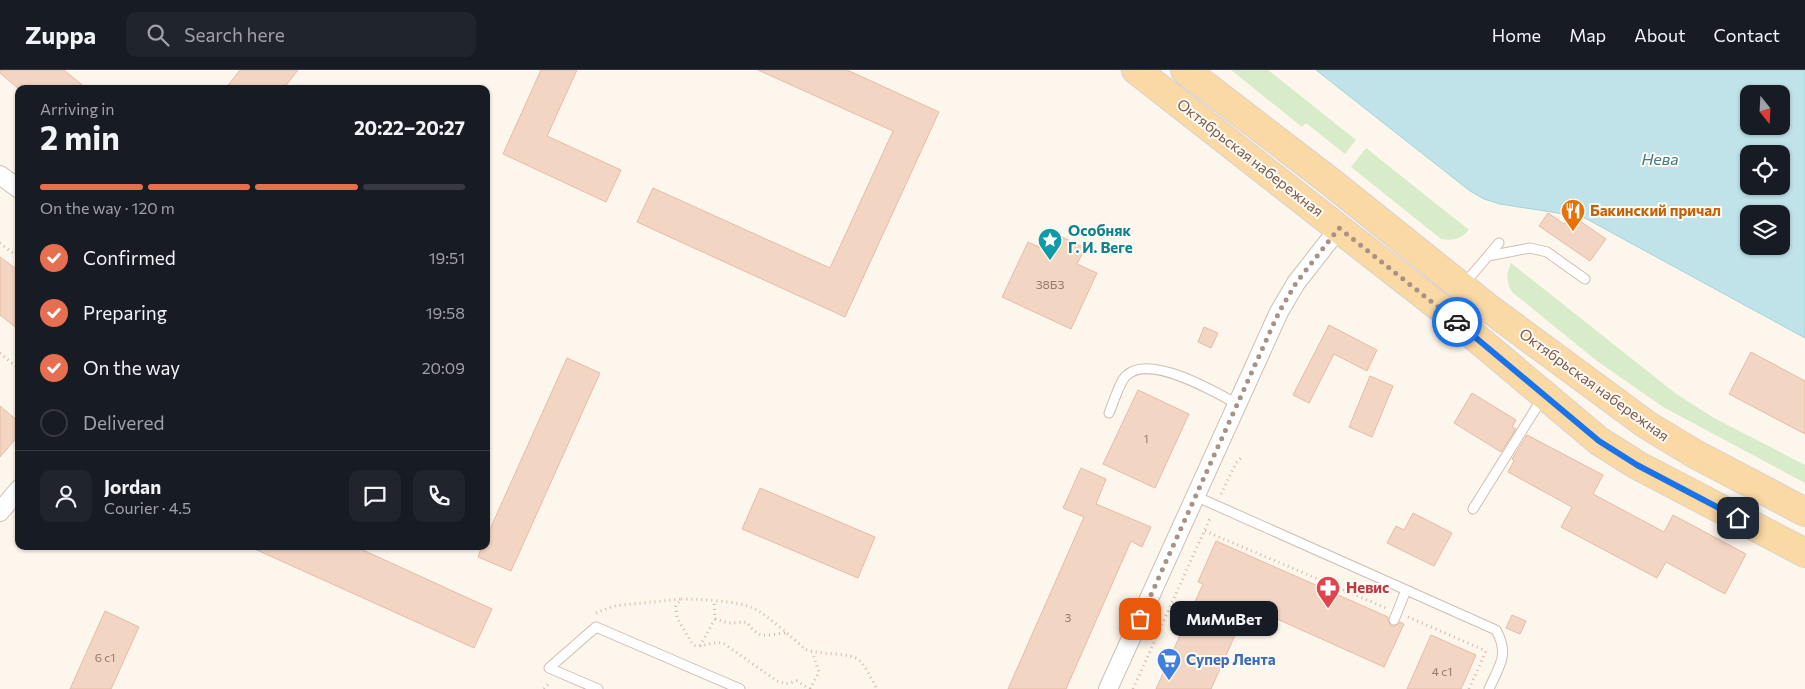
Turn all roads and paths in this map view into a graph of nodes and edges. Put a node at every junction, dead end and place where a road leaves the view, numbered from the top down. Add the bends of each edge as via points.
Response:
1 (1136, 70) edge
2 (1185, 70) edge
3 (0, 175) edge
4 (15, 186) edge
5 (1339, 228) junction
6 (0, 243) edge
7 (1499, 243) dead end
8 (15, 255) edge
9 (1488, 256) junction
10 (1585, 279) dead end
11 (1462, 287) junction
12 (0, 353) edge
13 (15, 366) edge
14 (1544, 394) junction
15 (1237, 404) junction
16 (1109, 413) dead end
17 (1241, 458) dead end
18 (15, 494) edge
19 (1195, 496) junction
20 (1216, 506) junction
21 (1473, 509) dead end
22 (0, 512) edge
23 (1805, 512) edge
24 (1205, 531) junction
25 (1805, 554) edge
26 (1406, 590) junction
27 (714, 601) junction
28 (1395, 616) junction
29 (714, 619) junction
30 (1496, 630) junction
31 (786, 633) junction
32 (700, 647) junction
33 (1486, 651) junction
34 (812, 652) junction
35 (598, 689) edge
36 (740, 689) edge
37 (810, 689) edge
38 (877, 689) edge
39 (1108, 689) edge
40 (1133, 689) edge
41 (1469, 689) edge
42 (1489, 689) edge

1 - 5 main road, Октябрьская набережная
2 - 11 main road, Октябрьская набережная
3 - 4 street
5 - 14 main road, Октябрьская набережная
5 - 15 street via 1283,305
6 - 8 path
7 - 9 lane
9 - 10 lane via 1530,248 1547,252
9 - 11 lane
11 - 23 main road, Октябрьская набережная via 1647,425
12 - 13 path
14 - 21 lane
14 - 25 main road, Октябрьская набережная via 1599,441 1637,465
15 - 16 lane via 1168,372 1138,368 1126,375
15 - 19 street
17 - 20 path
18 - 22 street
19 - 20 lane
19 - 39 street
20 - 24 path
20 - 26 lane
24 - 28 path
24 - 40 path
26 - 28 lane
26 - 30 lane
27 - 29 path
27 - 31 path via 754,608
27 - 32 path via 681,598 676,606 676,618 693,645
28 - 33 path
29 - 31 path via 729,623 747,622 760,636
29 - 32 path
30 - 33 path
30 - 42 lane via 1504,643 1503,657
31 - 34 path
32 - 37 path via 723,643 777,681 786,684 797,681
33 - 41 path
34 - 37 path via 819,672
34 - 38 path via 860,661
35 - 36 lane via 550,668 596,627

